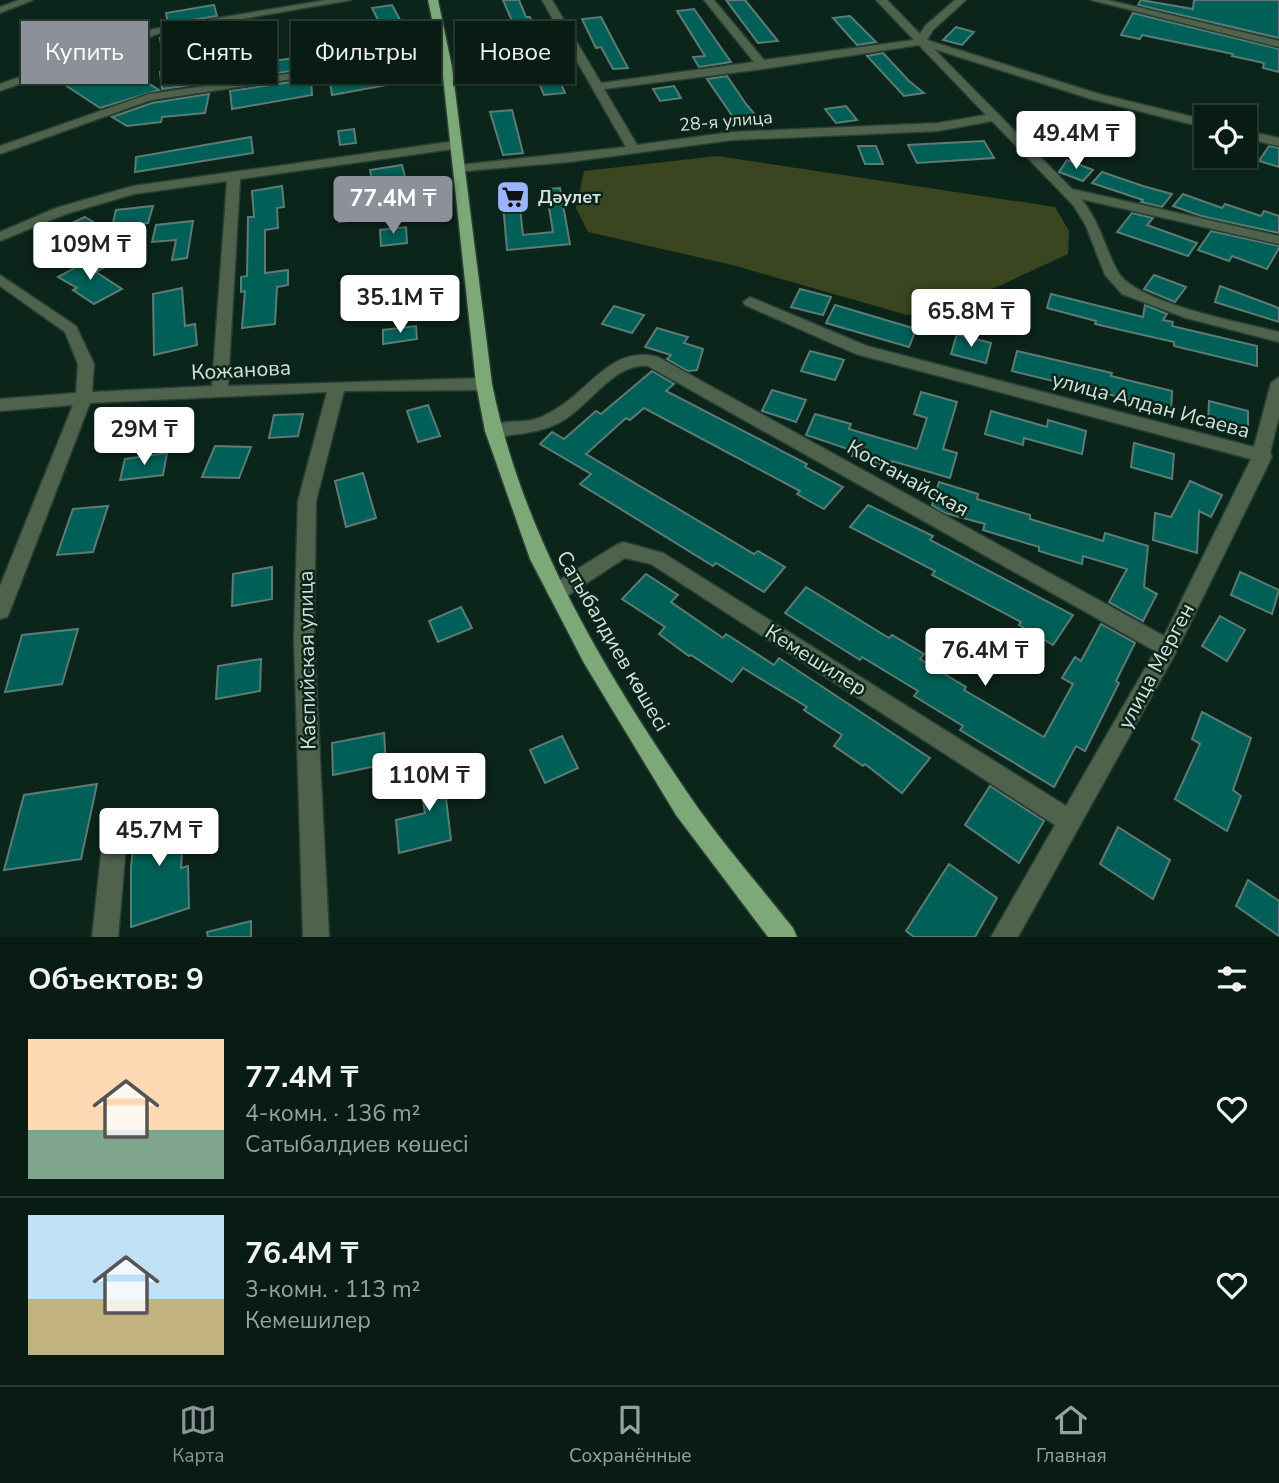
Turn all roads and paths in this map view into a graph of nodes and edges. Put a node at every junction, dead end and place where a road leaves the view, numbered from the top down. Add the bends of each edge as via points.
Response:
1 (28, 0) edge
2 (346, 0) edge
3 (432, 0) edge
4 (547, 0) edge
5 (709, 0) edge
6 (881, 0) edge
7 (961, 0) edge
8 (1096, 0) edge
9 (0, 10) edge
10 (921, 42) junction
11 (1279, 44) edge
12 (444, 54) junction
13 (763, 66) junction
14 (596, 87) junction
15 (0, 88) edge
16 (996, 117) junction
17 (1194, 121) edge
18 (1257, 137) edge
19 (1279, 142) edge
20 (456, 145) junction
21 (633, 148) junction
22 (0, 150) edge
23 (459, 169) junction
24 (234, 174) junction
25 (1068, 192) junction
26 (0, 237) edge
27 (1279, 240) edge
28 (0, 279) edge
29 (750, 302) dead end
30 (1279, 337) edge
31 (1279, 383) edge
32 (484, 384) junction
33 (337, 386) junction
34 (220, 392) junction
35 (84, 398) junction
36 (0, 405) edge
37 (492, 431) junction
38 (1263, 456) junction
39 (557, 592) junction
40 (0, 611) edge
41 (1168, 648) junction
42 (1071, 822) junction
43 (114, 846) dead end
44 (105, 937) edge
45 (316, 937) edge
46 (784, 937) edge
47 (1004, 937) edge

1 - 9 street
2 - 15 street via 157,31
3 - 12 main road, Сатыбалдиев көшесі
4 - 14 street
5 - 13 street
6 - 10 street
7 - 10 street via 929,28
8 - 11 street
10 - 13 street
10 - 16 street
10 - 17 street via 1096,97
12 - 20 main road, Сатыбалдиев көшесі
12 - 22 street via 149,97
13 - 14 street
14 - 21 street
16 - 21 street, 28-я улица via 938,127 732,136
16 - 25 street
18 - 19 street
20 - 23 main road, Сатыбалдиев көшесі
20 - 24 street
21 - 23 street, 28-я улица
23 - 32 main road, Сатыбалдиев көшесі
24 - 26 street via 133,190 61,211
24 - 34 street
25 - 27 street
25 - 30 street via 1093,226 1112,275 1127,291 1191,315
28 - 35 street via 71,329 86,364
29 - 38 street, улица Алдан Исаева via 862,350
31 - 38 street, улица Мерген
32 - 33 street, Кожанова
32 - 37 main road, Сатыбалдиев көшесі
33 - 34 street, Кожанова
33 - 45 street, Каспийская улица via 307,501 304,639
34 - 35 street, Кожанова
35 - 36 street, Кожанова
35 - 40 street
37 - 39 main road, Сатыбалдиев көшесі via 539,559
37 - 41 street, Костанайская via 539,425 561,414 623,363 652,361
38 - 41 street, улица Мерген
39 - 42 street, Кемешилер via 623,550 656,558
39 - 46 main road, Сатыбалдиев көшесі via 591,657 684,807
41 - 42 street, улица Мерген
42 - 47 street, улица Мерген
43 - 44 street

